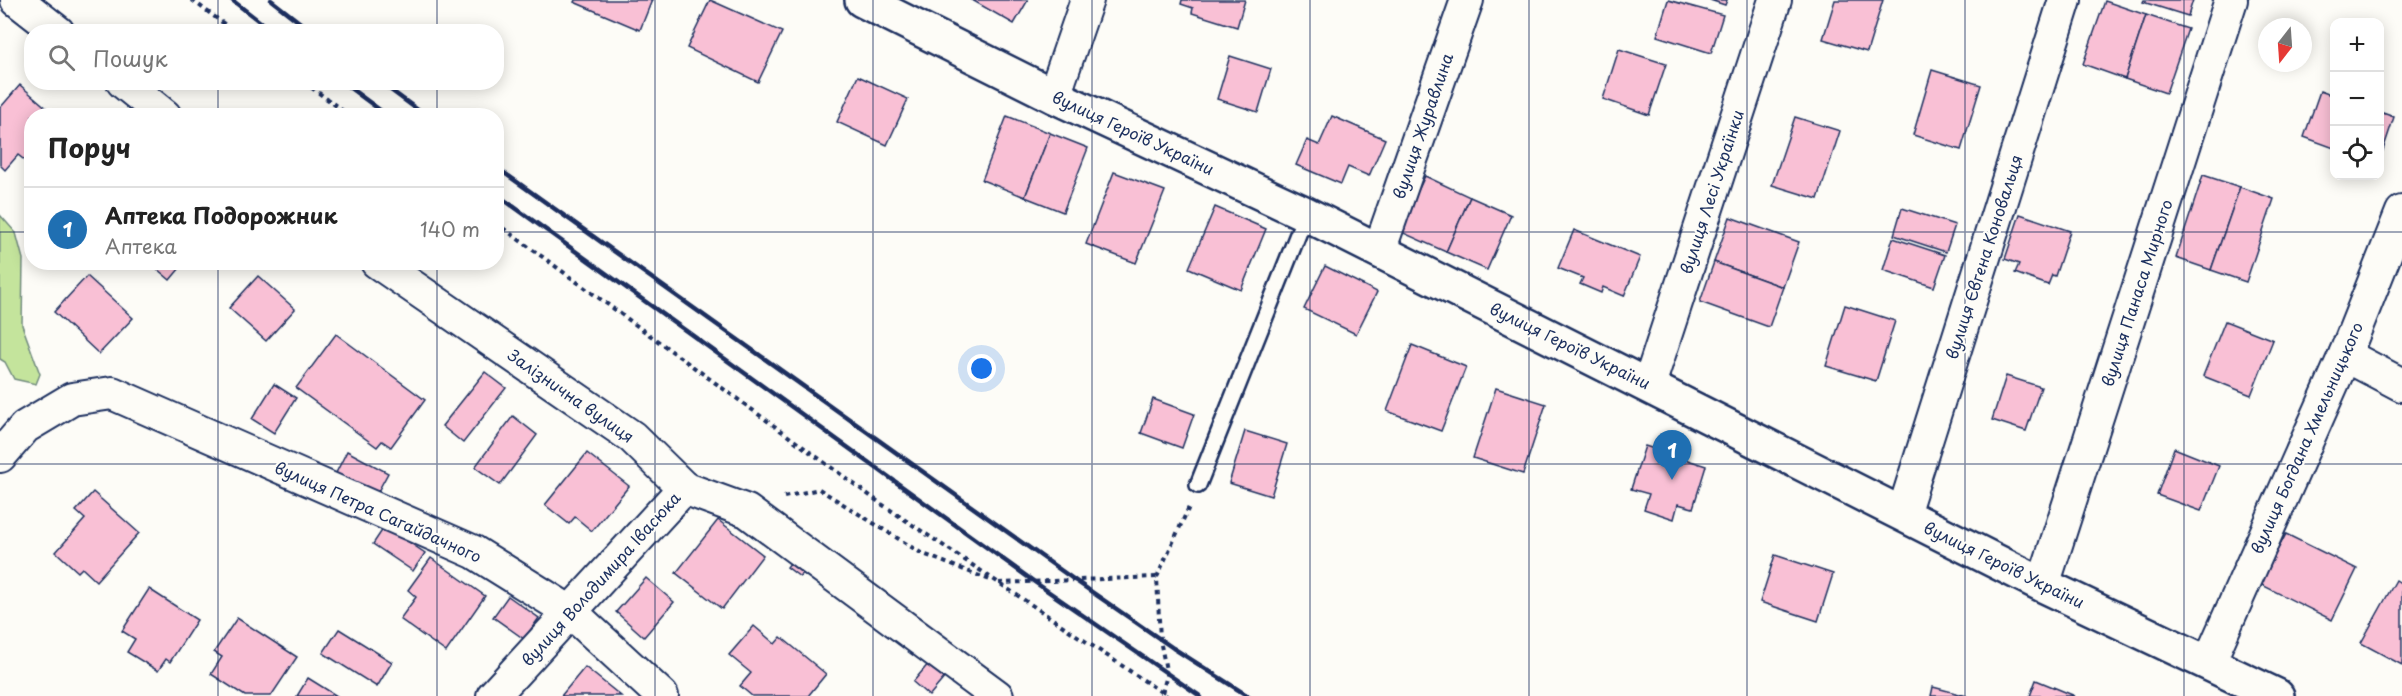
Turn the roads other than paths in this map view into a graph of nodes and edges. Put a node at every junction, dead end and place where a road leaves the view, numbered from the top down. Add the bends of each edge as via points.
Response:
1 (17, 0) edge
2 (862, 0) edge
3 (1087, 0) edge
4 (1467, 0) edge
5 (1775, 0) edge
6 (2065, 0) edge
7 (2231, 0) edge
8 (48, 24) edge
9 (133, 90) edge
10 (1054, 96) junction
11 (155, 108) edge
12 (2402, 212) edge
13 (1306, 214) junction
14 (1379, 251) junction
15 (389, 270) edge
16 (2345, 355) junction
17 (1649, 385) junction
18 (2402, 385) edge
19 (0, 456) edge
20 (1198, 485) road end
21 (684, 488) junction
22 (1903, 514) junction
23 (2043, 585) junction
24 (572, 612) junction
25 (2209, 662) junction
26 (493, 696) edge
27 (663, 696) edge
28 (997, 696) edge
29 (2277, 696) edge

1 - 8 street
2 - 10 street, вулиця Героїв України
3 - 10 street
4 - 14 street, вулиця Журавлина
5 - 17 street, вулиця Лесі Українки
6 - 22 street, вулиця Євгена Коновальця
7 - 23 street, вулиця Панаса Мирного
9 - 11 street
10 - 13 street, вулиця Героїв України
12 - 16 street, вулиця Богдана Хмельницького
13 - 14 street, вулиця Героїв України
13 - 20 lane
14 - 17 street, вулиця Героїв України
15 - 21 street, Залізнична вулиця via 632,437
16 - 18 street
16 - 25 street, вулиця Богдана Хмельницького
17 - 22 street, вулиця Героїв України
19 - 24 street, вулиця Петра Сагайдачного via 26,427 72,399 112,393 474,552
21 - 24 street, вулиця Володимира Івасюка
21 - 28 street, Залізнична вулиця via 747,511
22 - 23 street, вулиця Героїв України
23 - 25 street, вулиця Героїв України
24 - 26 street, вулиця Володимира Івасюка
24 - 27 street, вулиця Петра Сагайдачного
25 - 29 street, вулиця Героїв України

